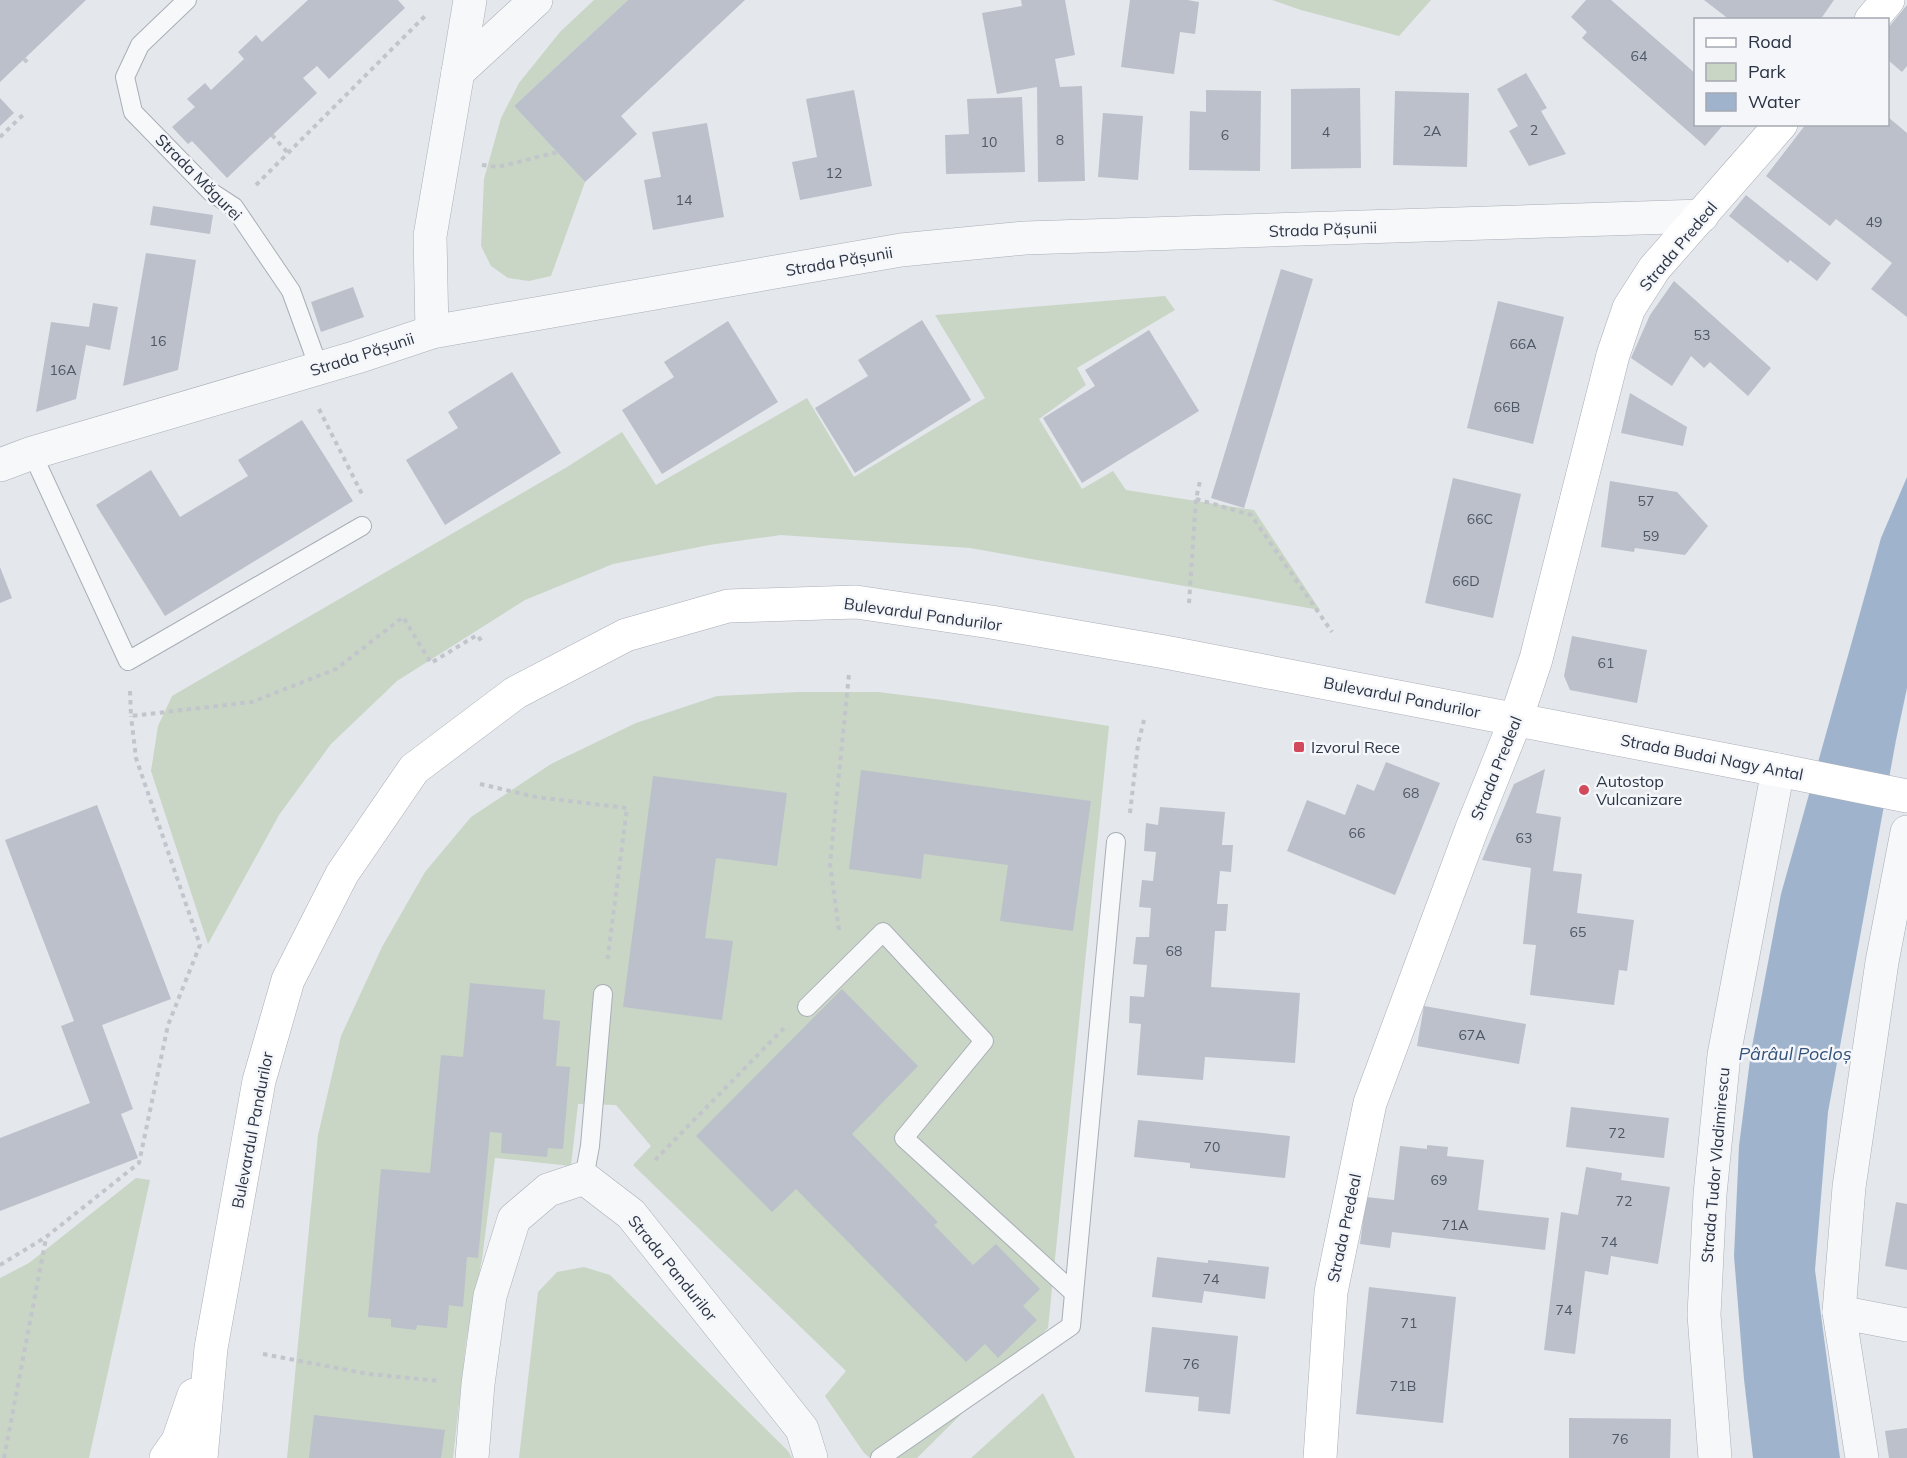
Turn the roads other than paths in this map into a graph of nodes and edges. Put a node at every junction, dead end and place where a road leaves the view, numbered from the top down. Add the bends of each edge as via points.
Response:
1 (187, 0) edge
2 (470, 0) edge
3 (536, 0) edge
4 (1888, 0) edge
5 (1873, 18) edge
6 (458, 72) junction
7 (1778, 126) edge
8 (1702, 216) junction
9 (432, 332) junction
10 (319, 368) junction
11 (32, 453) junction
12 (0, 465) edge
13 (362, 526) dead end
14 (1516, 719) junction
15 (1792, 772) junction
16 (1906, 796) edge
17 (1907, 832) edge
18 (1116, 842) road end
19 (603, 994) road end
20 (807, 1007) dead end
21 (584, 1178) junction
22 (1073, 1292) junction
23 (1839, 1312) junction
24 (1907, 1325) edge
25 (211, 1348) junction
26 (166, 1458) edge
27 (201, 1458) edge
28 (472, 1458) edge
29 (811, 1458) edge
30 (880, 1458) edge
31 (1320, 1458) edge
32 (1715, 1458) edge
33 (1862, 1458) edge

1 - 10 lane, Strada Măgurei via 140,45 124,77 133,112 211,192 234,207 291,291
2 - 6 street
3 - 6 street
4 - 5 main road
6 - 9 street via 430,236
7 - 8 main road, Strada Predeal
8 - 9 street, Strada Pășunii via 1025,238 901,250
8 - 14 main road, Strada Predeal via 1654,269 1629,308 1613,355 1536,659
9 - 10 street, Strada Pășunii
10 - 11 street, Strada Pășunii
11 - 12 street, Strada Pășunii
11 - 13 lane via 128,661
14 - 15 main road, Strada Budai Nagy Antal
14 - 25 main road, Bulevardul Pandurilor via 1165,652 856,602 728,606 626,635 515,693 414,769 342,874 288,981 259,1081
14 - 31 main road, Strada Predeal via 1370,1103 1331,1293
15 - 16 main road, Strada Budai Nagy Antal
15 - 32 street, Strada Tudor Vladimirescu via 1724,1055 1711,1182 1704,1316
17 - 23 street via 1882,962 1849,1186
18 - 22 lane
19 - 21 lane
20 - 22 lane via 882,932 984,1041 904,1138
21 - 28 street via 548,1190 514,1219 490,1296
21 - 29 street, Strada Pandurilor via 631,1214 802,1428
22 - 30 lane via 1071,1326
23 - 24 street
23 - 33 street
25 - 26 main road via 178,1441
25 - 27 main road, Bulevardul Pandurilor

